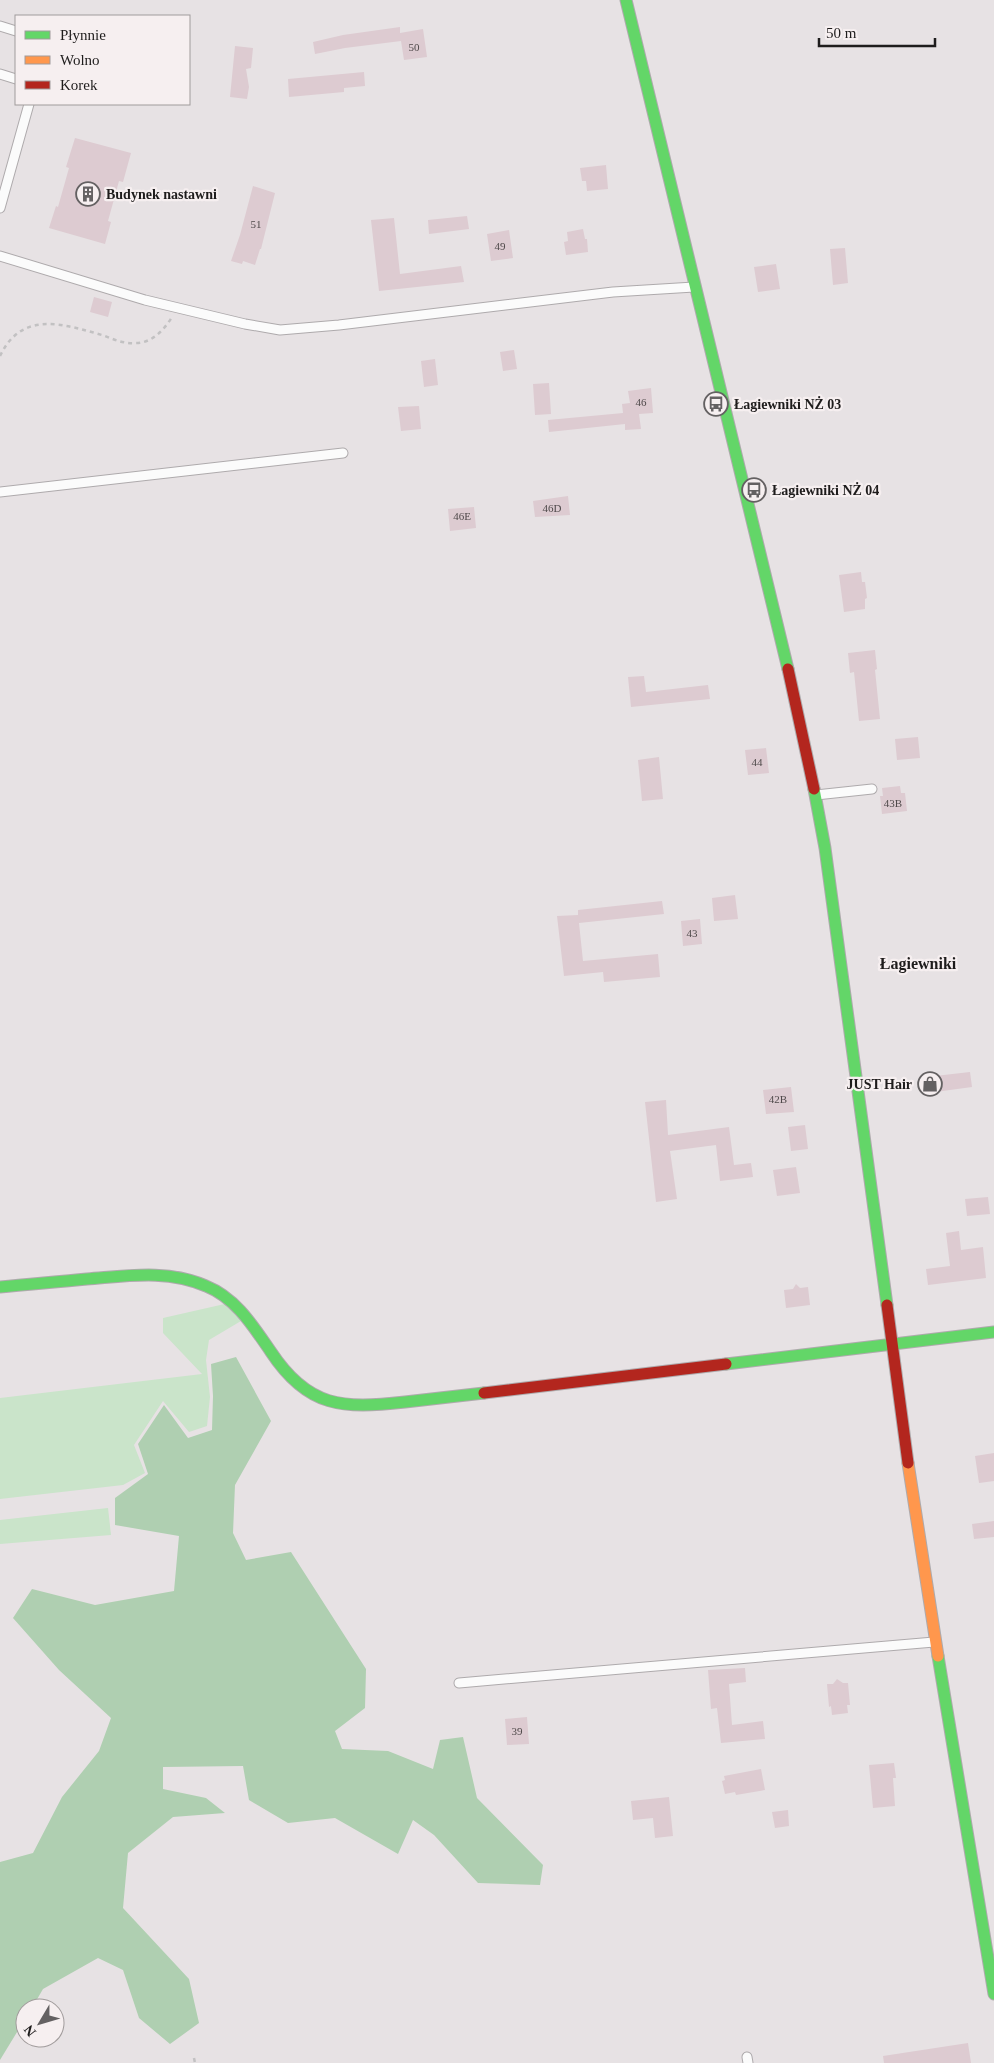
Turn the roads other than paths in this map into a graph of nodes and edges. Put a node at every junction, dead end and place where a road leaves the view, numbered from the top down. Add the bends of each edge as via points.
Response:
1 (626, 0) edge
2 (0, 26) edge
3 (15, 31) edge
4 (0, 74) edge
5 (15, 79) edge
6 (28, 105) edge
7 (0, 208) edge
8 (0, 256) edge
9 (694, 287) junction
10 (343, 453) dead end
11 (0, 492) edge
12 (872, 790) dead end
13 (816, 795) junction
14 (0, 1287) edge
15 (994, 1332) edge
16 (892, 1344) junction
17 (937, 1641) junction
18 (459, 1683) dead end
19 (994, 1994) edge

1 - 9 street
2 - 3 lane
4 - 5 lane
6 - 7 lane
8 - 9 lane via 145,300 280,330 613,292
9 - 13 street
10 - 11 lane
12 - 13 lane
13 - 16 street
14 - 16 street via 145,1274 197,1282 220,1293 242,1310 280,1366 304,1390 326,1401 355,1406
15 - 16 street
16 - 17 street
17 - 18 lane
17 - 19 street

